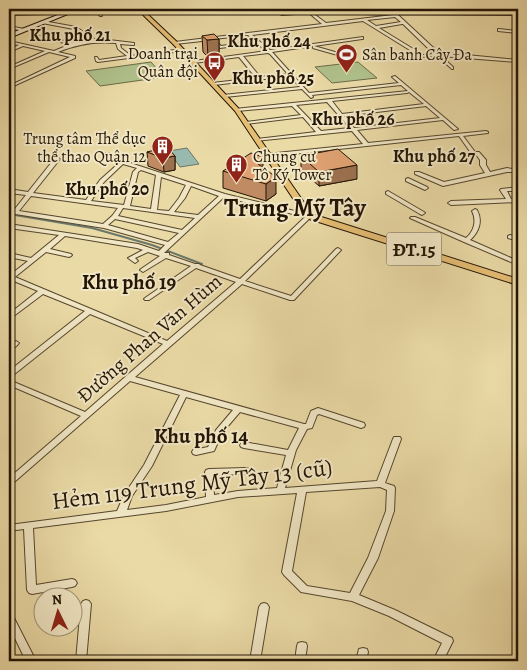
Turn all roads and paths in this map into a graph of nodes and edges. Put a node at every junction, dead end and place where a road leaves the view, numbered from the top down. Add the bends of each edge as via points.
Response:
1 (77, 9) edge
2 (96, 9) edge
3 (139, 9) edge
4 (388, 9) edge
5 (482, 9) edge
6 (44, 11) edge
7 (435, 11) edge
8 (364, 13) dead end
9 (9, 14) edge
10 (282, 14) dead end
11 (393, 14) junction
12 (484, 14) junction
13 (518, 14) edge
14 (101, 15) dead end
15 (364, 20) junction
16 (46, 21) junction
17 (325, 24) junction
18 (402, 24) junction
19 (9, 27) edge
20 (376, 27) junction
21 (291, 29) junction
22 (24, 30) junction
23 (498, 30) dead end
24 (518, 32) edge
25 (249, 34) junction
26 (298, 34) dead end
27 (9, 36) edge
28 (39, 37) dead end
29 (212, 38) junction
30 (362, 38) dead end
31 (94, 40) junction
32 (9, 42) edge
33 (258, 42) junction
34 (118, 43) junction
35 (175, 43) junction
36 (75, 44) junction
37 (133, 44) dead end
38 (24, 45) junction
39 (311, 46) junction
40 (220, 47) junction
41 (182, 50) junction
42 (9, 51) edge
43 (49, 51) junction
44 (55, 52) junction
45 (271, 53) junction
46 (341, 55) dead end
47 (437, 55) junction
48 (241, 56) junction
49 (130, 57) junction
50 (231, 58) junction
51 (518, 60) edge
52 (98, 61) dead end
53 (194, 62) junction
54 (9, 68) edge
55 (452, 68) dead end
56 (291, 75) junction
57 (394, 77) dead end
58 (258, 78) junction
59 (214, 84) junction
60 (403, 84) junction
61 (9, 87) edge
62 (302, 88) junction
63 (407, 92) dead end
64 (308, 94) junction
65 (225, 96) junction
66 (328, 100) junction
67 (314, 101) junction
68 (293, 104) junction
69 (427, 105) junction
70 (237, 110) junction
71 (304, 116) junction
72 (342, 116) junction
73 (443, 119) junction
74 (246, 123) junction
75 (354, 129) junction
76 (458, 132) junction
77 (486, 132) dead end
78 (320, 133) junction
79 (257, 140) junction
80 (367, 144) junction
81 (107, 154) dead end
82 (267, 156) junction
83 (57, 159) dead end
84 (122, 162) junction
85 (140, 168) junction
86 (518, 171) edge
87 (417, 173) dead end
88 (159, 174) junction
89 (488, 174) junction
90 (408, 180) dead end
91 (189, 184) junction
92 (425, 188) dead end
93 (518, 189) edge
94 (9, 191) edge
95 (30, 193) junction
96 (388, 193) dead end
97 (223, 195) junction
98 (509, 200) junction
99 (518, 200) edge
100 (88, 201) junction
101 (451, 203) dead end
102 (125, 206) junction
103 (154, 210) junction
104 (475, 211) dead end
105 (12, 212) edge
106 (422, 212) dead end
107 (170, 213) junction
108 (309, 216) junction
109 (114, 217) junction
110 (199, 217) junction
111 (413, 218) dead end
112 (9, 226) edge
113 (104, 226) junction
114 (183, 232) junction
115 (63, 236) junction
116 (510, 237) dead end
117 (518, 238) edge
118 (466, 241) junction
119 (149, 249) junction
120 (45, 250) junction
121 (165, 250) junction
122 (338, 250) dead end
123 (9, 255) edge
124 (69, 255) dead end
125 (32, 260) junction
126 (135, 261) dead end
127 (518, 263) edge
128 (197, 265) junction
129 (142, 270) dead end
130 (10, 277) edge
131 (241, 281) junction
132 (518, 282) edge
133 (41, 292) junction
134 (147, 299) dead end
135 (88, 312) junction
136 (9, 316) edge
137 (16, 343) dead end
138 (166, 343) junction
139 (9, 348) edge
140 (9, 374) edge
141 (129, 378) junction
142 (9, 382) edge
143 (184, 394) junction
144 (239, 408) junction
145 (86, 415) junction
146 (361, 425) dead end
147 (304, 427) junction
148 (397, 439) dead end
149 (244, 445) dead end
150 (196, 452) dead end
151 (291, 453) junction
152 (246, 471) dead end
153 (9, 482) edge
154 (380, 484) junction
155 (302, 489) junction
156 (280, 491) junction
157 (210, 498) junction
158 (121, 513) junction
159 (28, 525) junction
160 (9, 528) edge
161 (72, 583) dead end
162 (353, 598) junction
163 (86, 604) dead end
164 (264, 607) dead end
165 (9, 618) edge
166 (302, 646) dead end
167 (31, 661) edge
168 (81, 661) edge
169 (255, 661) edge
170 (300, 661) edge
171 (438, 661) edge

1 - 16 main road
2 - 14 street
3 - 35 main road
4 - 11 street
5 - 12 street
6 - 9 street via 16,16
6 - 16 street
7 - 11 street
7 - 12 street
8 - 11 street
10 - 17 street via 307,11
11 - 15 street
11 - 18 street
12 - 13 street
15 - 17 street
15 - 20 street
16 - 22 main road
16 - 31 street via 75,28
17 - 21 street
18 - 20 street
18 - 47 street
19 - 22 street
20 - 47 street via 422,56
21 - 25 street
21 - 26 street
22 - 27 main road
23 - 24 street
25 - 29 street
25 - 33 street
28 - 36 street
29 - 35 street
29 - 40 street
30 - 39 street
31 - 34 street
31 - 36 street
32 - 38 street
33 - 40 street
33 - 45 street
34 - 37 street
34 - 49 street
35 - 41 main road
36 - 44 street
38 - 42 street
38 - 43 street
39 - 45 street
39 - 46 street
40 - 50 street
41 - 49 street
41 - 53 main road
43 - 44 street
43 - 54 street
44 - 61 street via 73,58
45 - 48 street
45 - 56 street
47 - 51 street
47 - 55 street
48 - 50 street
48 - 58 street
49 - 52 street
50 - 53 street
53 - 59 main road
56 - 58 street
56 - 62 street
57 - 60 street
58 - 59 street
59 - 65 main road
60 - 64 street
60 - 69 street
62 - 64 street
62 - 65 street
63 - 66 street
64 - 67 street
65 - 70 main road
66 - 67 street
66 - 72 street
67 - 68 street
68 - 70 street
68 - 71 street
69 - 72 street
69 - 73 street
70 - 74 main road
71 - 74 street
71 - 78 street
72 - 75 street
73 - 75 street
73 - 76 street
74 - 79 main road
75 - 78 street
75 - 80 street
76 - 77 street
76 - 80 street
76 - 89 street via 483,160
78 - 79 street
79 - 82 main road
80 - 82 street
81 - 84 street
82 - 108 main road
83 - 95 street
84 - 85 street
84 - 100 street via 102,181
85 - 88 street
85 - 102 street
86 - 89 street
87 - 89 street via 443,184
88 - 91 street
88 - 103 street
90 - 92 street
91 - 97 street
91 - 107 street
93 - 98 street via 502,190
94 - 95 street
95 - 100 street
95 - 105 street
96 - 106 street
97 - 108 street
97 - 110 street
98 - 99 street
98 - 101 street
100 - 102 street
102 - 103 street
102 - 109 street
103 - 107 street
104 - 118 street via 478,217 474,233
105 - 113 street
107 - 110 street
108 - 131 street, Đường Phan Văn Hùm
108 - 132 main road, ĐT.15
109 - 113 street
109 - 114 street
110 - 114 street
111 - 118 street
112 - 115 street
113 - 121 street
114 - 121 street
115 - 119 street via 120,241
115 - 120 street
116 - 117 street
118 - 127 street
119 - 121 street
119 - 126 street via 132,258
120 - 124 street
120 - 125 street
121 - 128 street
121 - 129 street
122 - 131 street via 292,299
123 - 125 street
125 - 130 street
128 - 131 street
128 - 134 street
130 - 133 street
131 - 138 street, Đường Phan Văn Hùm
133 - 135 street
133 - 136 street
135 - 138 street
135 - 140 street
137 - 139 street
138 - 141 street, Đường Phan Văn Hùm
141 - 143 street
141 - 145 street, Đường Phan Văn Hùm
142 - 145 street
143 - 144 street
143 - 158 street
144 - 147 street
144 - 150 street via 219,432 211,449
145 - 153 street, Đường Phan Văn Hùm
146 - 147 street via 318,411 309,426
147 - 151 street
148 - 154 street
149 - 151 street
151 - 156 street
152 - 157 street via 209,472
154 - 155 street, Hẻm 119 Trung Mỹ Tây 13 (cũ)
154 - 162 street via 391,488 390,511 373,558
155 - 156 street, Hẻm 119 Trung Mỹ Tây 13 (cũ)
155 - 162 street via 287,572 304,589
156 - 157 street, Hẻm 119 Trung Mỹ Tây 13 (cũ)
157 - 158 street, Hẻm 119 Trung Mỹ Tây 13 (cũ) via 166,508
158 - 159 street, Hẻm 119 Trung Mỹ Tây 13 (cũ)
159 - 160 street, Hẻm 119 Trung Mỹ Tây 13 (cũ)
159 - 161 street via 32,590
162 - 171 street via 448,641
163 - 168 street
164 - 169 street
165 - 167 street
166 - 170 street

